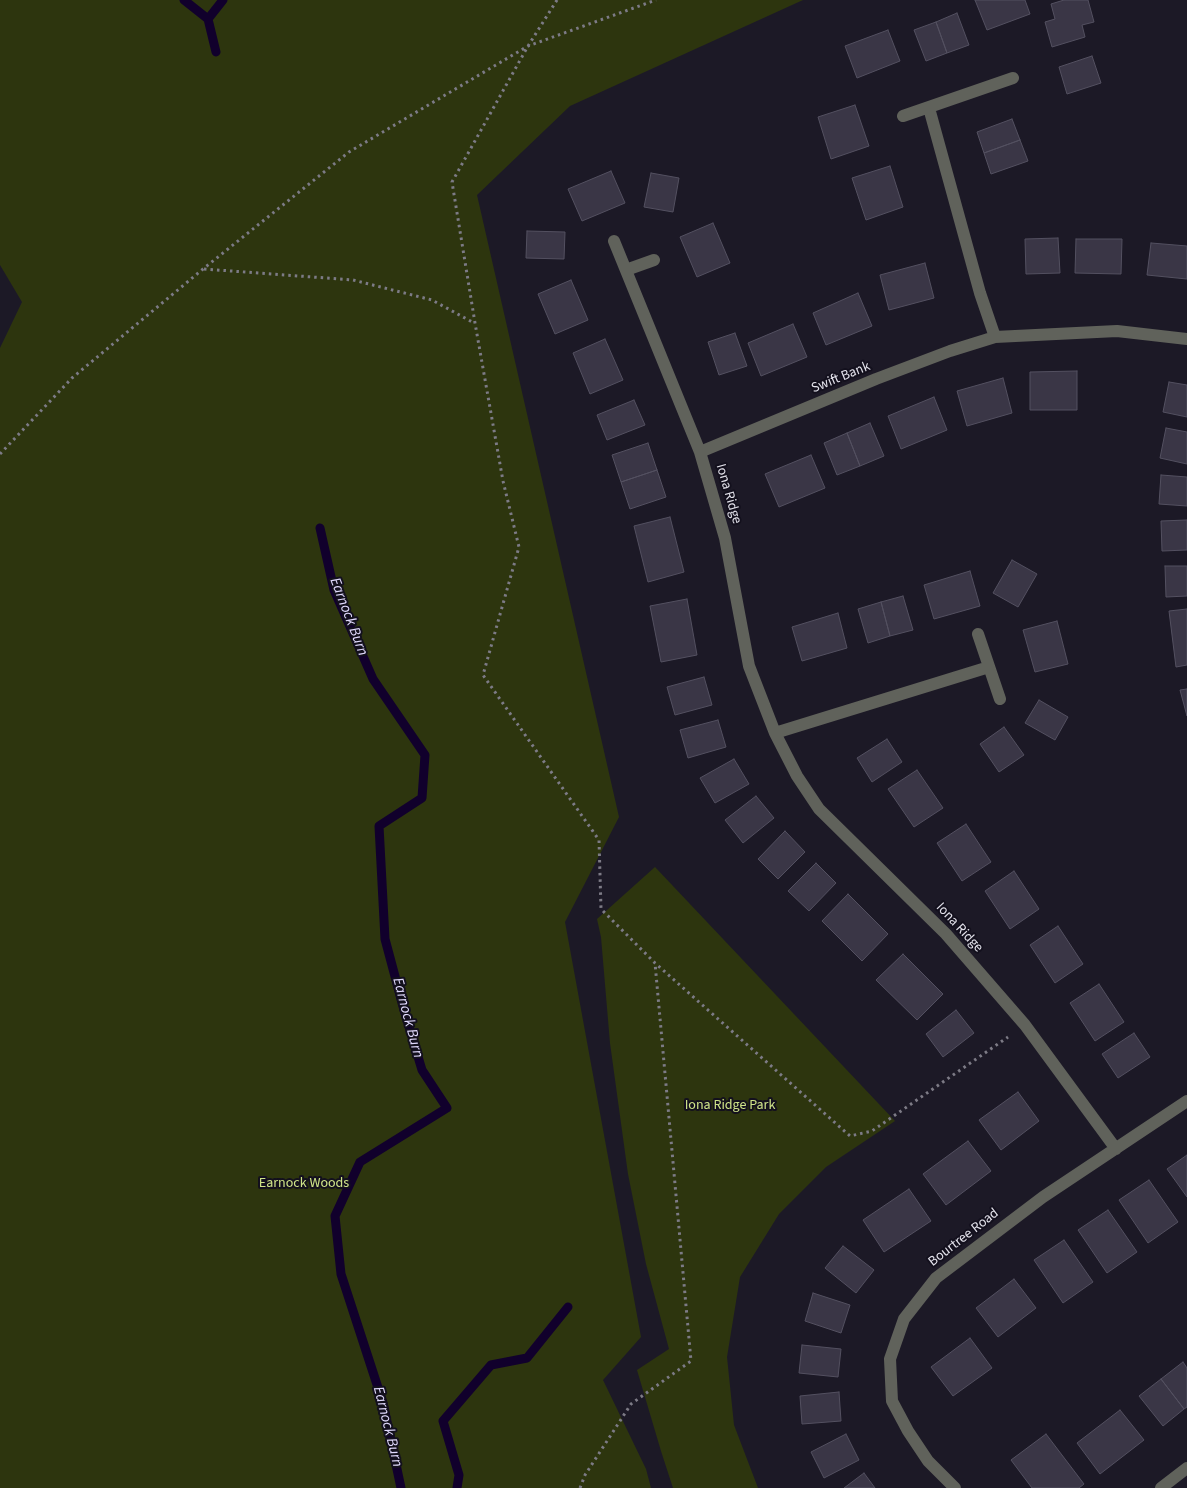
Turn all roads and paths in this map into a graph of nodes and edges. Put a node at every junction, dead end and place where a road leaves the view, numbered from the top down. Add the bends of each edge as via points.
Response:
1 (557, 0) edge
2 (656, 0) edge
3 (528, 46) junction
4 (1014, 78) dead end
5 (929, 108) junction
6 (903, 116) dead end
7 (614, 241) dead end
8 (654, 260) dead end
9 (203, 269) junction
10 (626, 270) junction
11 (475, 323) junction
12 (995, 337) junction
13 (1187, 339) edge
14 (700, 452) junction
15 (0, 454) edge
16 (978, 634) dead end
17 (989, 666) junction
18 (1000, 699) dead end
19 (775, 733) junction
20 (655, 963) junction
21 (1024, 1025) junction
22 (1187, 1101) edge
23 (1116, 1149) junction
24 (1187, 1468) edge
25 (580, 1488) edge
26 (955, 1488) edge
27 (1161, 1488) edge

1 - 3 path
2 - 3 path
3 - 9 path via 350,152
3 - 11 path via 452,182
4 - 5 street
5 - 6 street
5 - 12 street
7 - 10 street, Iona Ridge
8 - 10 street
9 - 11 path via 353,280 432,300
9 - 15 path via 72,378
10 - 14 street, Iona Ridge
11 - 20 path via 503,481 519,547 483,675 599,840 601,909
12 - 13 street, Swift Bank via 1117,331
12 - 14 street, Swift Bank via 876,379
14 - 19 street, Iona Ridge via 726,538 749,666
16 - 17 street
17 - 18 street
17 - 19 street
19 - 21 street, Iona Ridge via 819,810 946,934
20 - 21 path via 850,1136 872,1131
20 - 25 path via 691,1361 631,1404 585,1474
21 - 23 street, Iona Ridge
22 - 23 street, Bourtree Road
23 - 26 street, Bourtree Road via 1043,1197 936,1278 904,1319 890,1359 892,1401 928,1461
24 - 27 street

